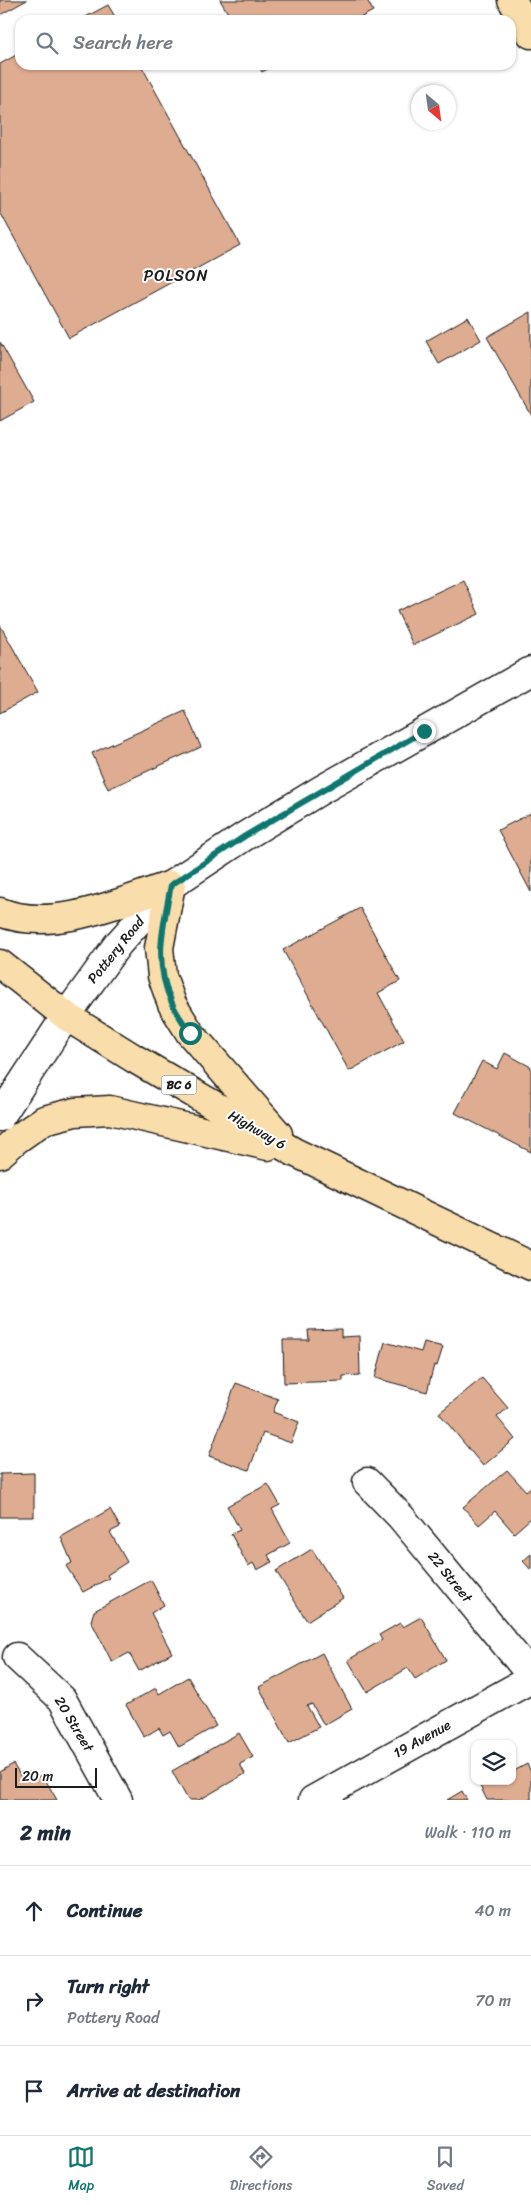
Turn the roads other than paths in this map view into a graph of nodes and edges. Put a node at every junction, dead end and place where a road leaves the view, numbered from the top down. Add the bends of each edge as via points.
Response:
1 (512, 0) edge
2 (531, 34) edge
3 (531, 671) edge
4 (171, 885) junction
5 (0, 912) edge
6 (0, 964) edge
7 (66, 1016) junction
8 (0, 1117) edge
9 (294, 1152) junction
10 (0, 1154) edge
11 (531, 1266) edge
12 (366, 1482) dead end
13 (17, 1657) dead end
14 (531, 1675) edge
15 (531, 1679) edge
16 (118, 1800) edge
17 (313, 1800) edge

1 - 2 main road
3 - 4 street, Pottery Road via 321,790
4 - 5 main road via 74,916 44,918
4 - 7 street, Pottery Road via 118,944
4 - 9 main road via 160,948 162,976 172,1004 190,1033
6 - 7 main road, Highway 6 / BC 6
7 - 8 street, Pottery Road
7 - 9 main road, Highway 6 / BC 6
9 - 10 main road via 110,1110 75,1112 44,1120
9 - 11 main road, Highway 6 / BC 6
12 - 14 street, 22 Street via 400,1517
13 - 16 street, 20 Street via 62,1699
15 - 17 street, 19 Avenue

